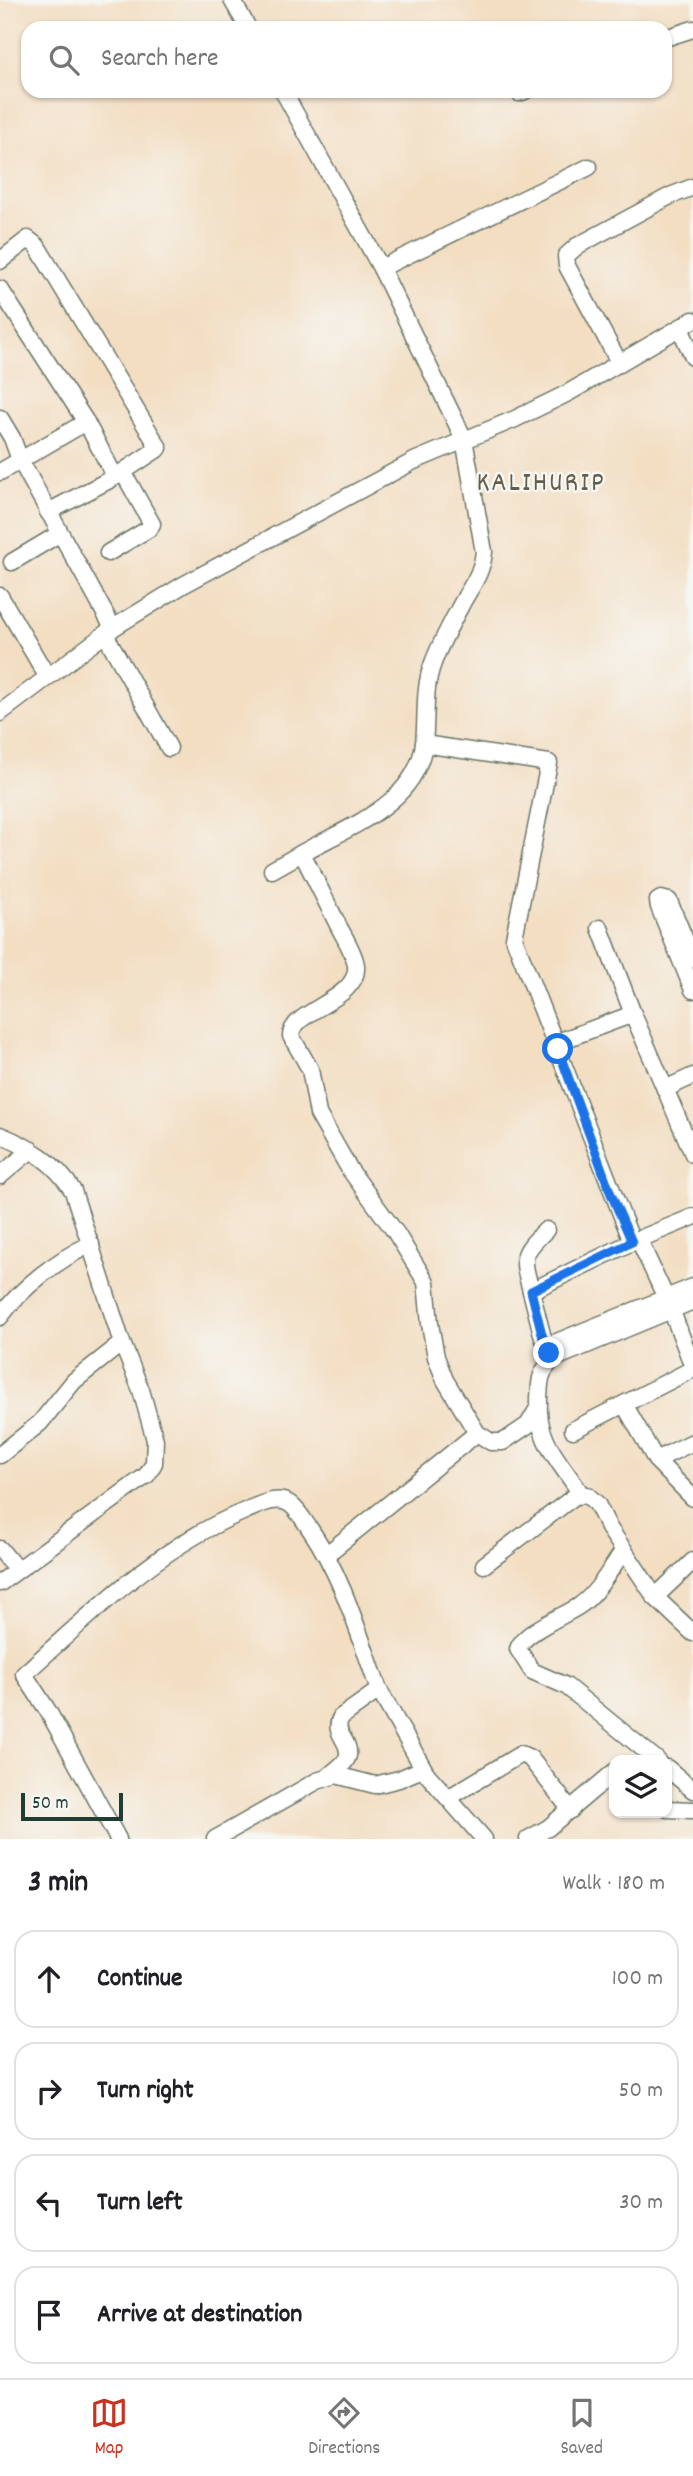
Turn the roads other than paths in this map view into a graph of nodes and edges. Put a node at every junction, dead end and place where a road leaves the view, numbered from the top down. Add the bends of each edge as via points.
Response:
1 (232, 0) edge
2 (244, 21) edge
3 (693, 29) edge
4 (672, 36) edge
5 (287, 98) edge
6 (589, 167) dead end
7 (693, 187) edge
8 (0, 261) edge
9 (382, 268) junction
10 (0, 289) edge
11 (687, 324) edge
12 (693, 357) edge
13 (620, 364) junction
14 (0, 418) edge
15 (86, 422) junction
16 (464, 439) junction
17 (20, 460) junction
18 (0, 472) edge
19 (119, 474) junction
20 (48, 512) junction
21 (59, 534) junction
22 (108, 553) dead end
23 (12, 562) dead end
24 (0, 596) edge
25 (109, 631) junction
26 (47, 677) junction
27 (0, 713) edge
28 (424, 744) junction
29 (169, 748) dead end
30 (302, 853) junction
31 (272, 870) dead end
32 (600, 928) dead end
33 (693, 959) edge
34 (691, 981) edge
35 (633, 1014) junction
36 (555, 1043) junction
37 (693, 1076) edge
38 (665, 1089) junction
39 (0, 1135) edge
40 (31, 1150) junction
41 (693, 1154) edge
42 (0, 1176) edge
43 (693, 1217) edge
44 (547, 1230) dead end
45 (635, 1241) junction
46 (91, 1244) junction
47 (693, 1287) edge
48 (531, 1291) junction
49 (693, 1301) edge
50 (669, 1303) junction
51 (0, 1317) edge
52 (122, 1343) junction
53 (552, 1353) junction
54 (693, 1368) edge
55 (624, 1404) junction
56 (538, 1408) junction
57 (573, 1430) dead end
58 (477, 1433) junction
59 (693, 1442) edge
60 (0, 1455) edge
61 (656, 1460) junction
62 (581, 1494) junction
63 (693, 1498) edge
64 (0, 1549) edge
65 (624, 1550) junction
66 (327, 1554) junction
67 (693, 1561) edge
68 (484, 1565) dead end
69 (17, 1570) junction
70 (0, 1583) edge
71 (655, 1597) junction
72 (693, 1633) edge
73 (379, 1690) junction
74 (651, 1755) edge
75 (672, 1772) edge
76 (426, 1773) junction
77 (329, 1776) junction
78 (609, 1776) edge
79 (693, 1790) edge
80 (448, 1798) junction
81 (571, 1810) junction
82 (672, 1810) edge
83 (693, 1810) edge
84 (118, 1839) edge
85 (215, 1839) edge
86 (484, 1839) edge
87 (528, 1839) edge

1 - 2 street
3 - 4 street
5 - 9 street
6 - 9 street
7 - 13 street via 577,246 566,256 567,266
8 - 19 street via 28,239 37,246 157,443 154,453
9 - 16 street
10 - 15 street
11 - 12 street
11 - 13 street
13 - 16 street via 515,419
14 - 17 street
15 - 17 street
15 - 19 street
16 - 25 street via 251,547
16 - 28 street via 484,541 483,566 432,665 426,688
17 - 18 street
17 - 20 street
19 - 20 street
19 - 22 street via 152,524
20 - 21 street
21 - 23 street
21 - 25 street
24 - 26 street
25 - 26 street
25 - 29 street
26 - 27 street
28 - 30 street via 411,783 396,799
28 - 36 street via 549,763 514,937
30 - 31 street
30 - 58 street via 356,964 349,986 301,1020 291,1036 310,1069 318,1114 426,1282 436,1357
32 - 35 street
33 - 34 street via 669,901 661,899 659,907
35 - 36 street
35 - 38 street
36 - 45 street
37 - 38 street
38 - 41 street
39 - 40 street
40 - 42 street
40 - 46 street via 62,1173
43 - 45 street
44 - 48 street via 526,1253 524,1266
45 - 48 street
45 - 50 street
46 - 51 street via 51,1268
46 - 52 street
47 - 50 street
48 - 53 street via 543,1338
49 - 50 street
50 - 53 street
50 - 54 street
52 - 60 street via 74,1381 40,1423
52 - 69 street via 155,1440 154,1463 147,1475
53 - 56 street via 542,1371
54 - 55 street
55 - 57 street
55 - 61 street
56 - 58 street via 523,1430 503,1442 491,1442
56 - 62 street via 545,1441
58 - 66 street
59 - 61 street
61 - 63 street
62 - 65 street via 594,1500
62 - 68 street
64 - 69 street
65 - 71 street
65 - 74 street via 593,1594 521,1641 517,1649 532,1671 566,1686
66 - 73 street
66 - 84 street via 290,1504 266,1502 229,1517 155,1562 24,1674
67 - 71 street
69 - 70 street
71 - 72 street
73 - 76 street
73 - 77 street via 341,1717 338,1730 348,1757
75 - 79 street
76 - 77 street via 420,1770 375,1785
76 - 80 street
77 - 85 street
78 - 81 street
80 - 81 street via 521,1754 530,1758
80 - 86 street
81 - 87 street
82 - 83 street

